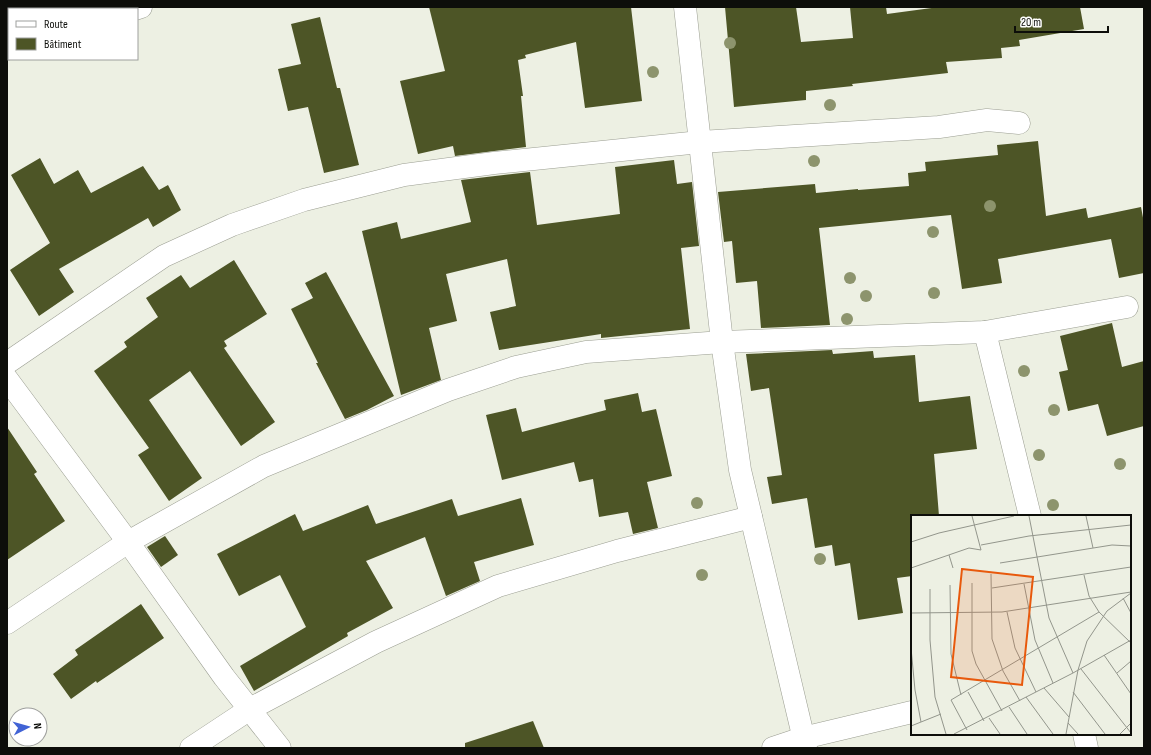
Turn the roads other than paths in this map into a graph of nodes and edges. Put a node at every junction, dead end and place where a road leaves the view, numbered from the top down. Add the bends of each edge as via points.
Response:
1 (685, 7) edge
2 (1019, 123) dead end
3 (700, 142) junction
4 (1127, 307) dead end
5 (985, 332) junction
6 (722, 342) junction
7 (7, 363) edge
8 (7, 379) edge
9 (1030, 515) edge
10 (751, 517) junction
11 (128, 542) junction
12 (7, 623) edge
13 (250, 709) junction
14 (911, 712) edge
15 (1084, 735) edge
16 (805, 743) edge
17 (191, 748) edge
18 (280, 748) edge
19 (773, 748) edge
20 (1087, 748) edge

1 - 3 street
2 - 3 street via 987,120 939,127
3 - 6 street
3 - 7 street via 404,175 304,200 232,226 164,256
4 - 5 street
5 - 6 street
5 - 9 street
6 - 10 street via 740,470
6 - 11 street via 586,352 516,368 463,385 264,466
8 - 11 street
10 - 13 street via 617,551 498,586 376,642
10 - 16 street
11 - 12 street
11 - 13 street via 224,677
13 - 17 street
13 - 18 street
14 - 16 street
15 - 20 street
16 - 19 street

